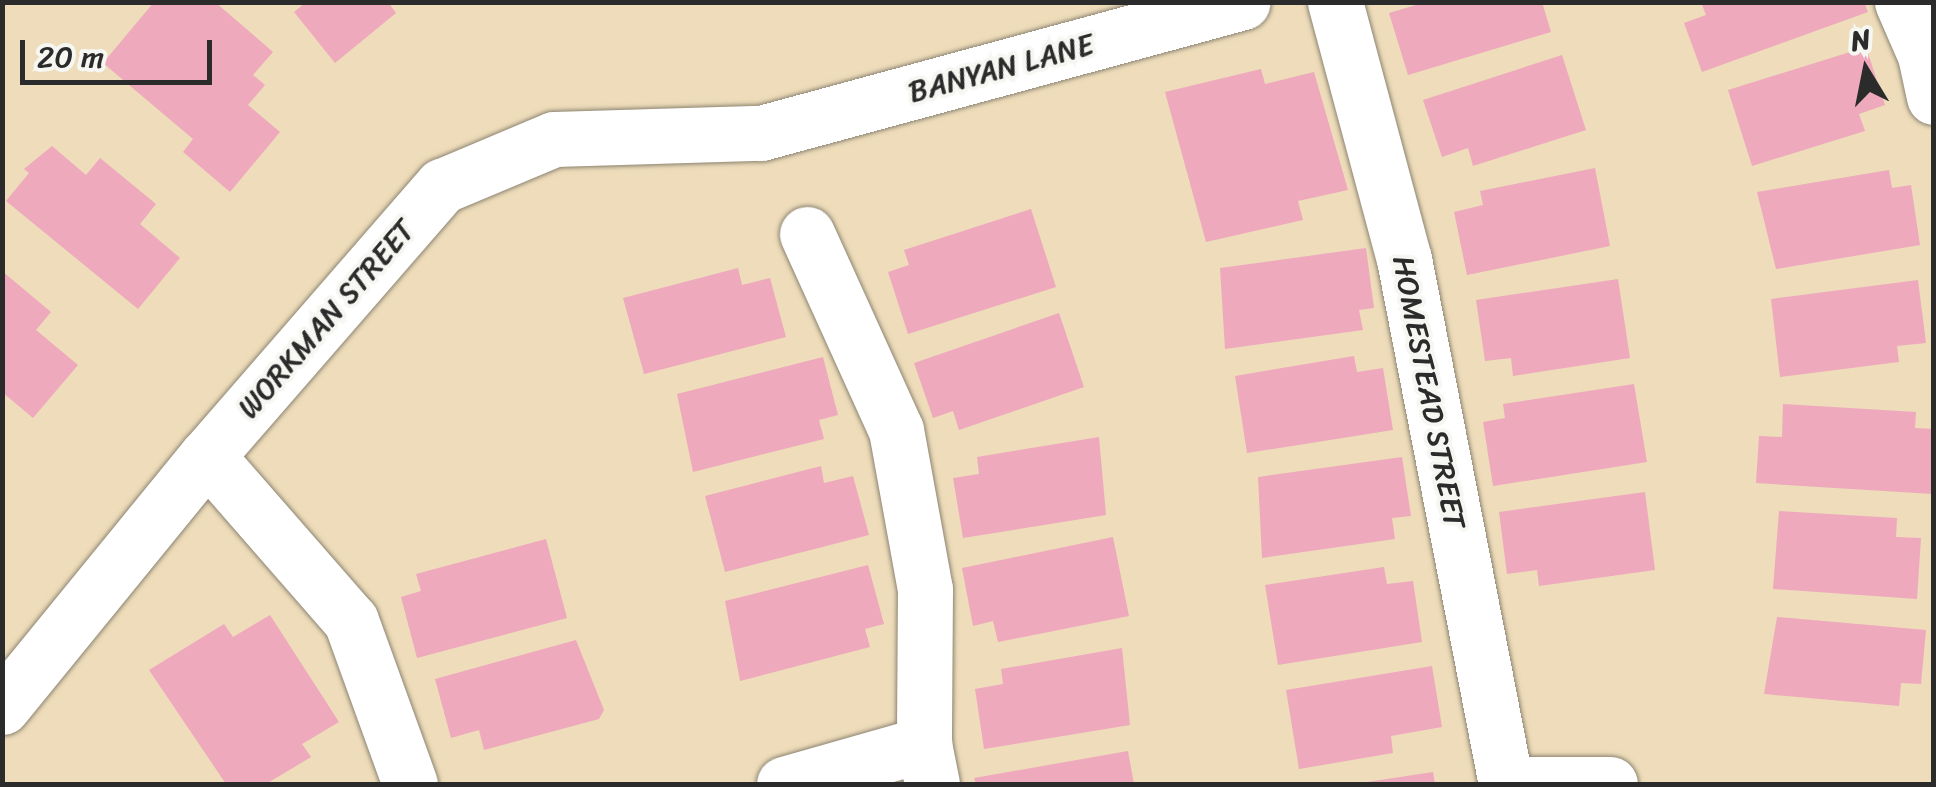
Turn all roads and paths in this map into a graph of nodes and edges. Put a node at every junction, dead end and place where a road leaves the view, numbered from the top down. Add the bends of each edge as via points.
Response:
1 (1242, 2) edge
2 (1335, 2) edge
3 (1902, 2) edge
4 (1934, 97) edge
5 (761, 134) joint
6 (807, 234) dead end
7 (207, 456) junction
8 (2, 707) edge
9 (928, 764) edge
10 (410, 784) edge
11 (784, 784) edge
12 (1508, 784) edge
13 (1610, 784) edge

1 - 5 street, BANYAN LANE
2 - 12 street, HOMESTEAD STREET via 1404,259
3 - 4 street via 1925,54
5 - 7 street, WORKMAN STREET via 554,139 442,186
6 - 9 street via 896,430 925,590
7 - 8 street, WORKMAN STREET
7 - 10 street via 351,621
9 - 11 street
12 - 13 street

